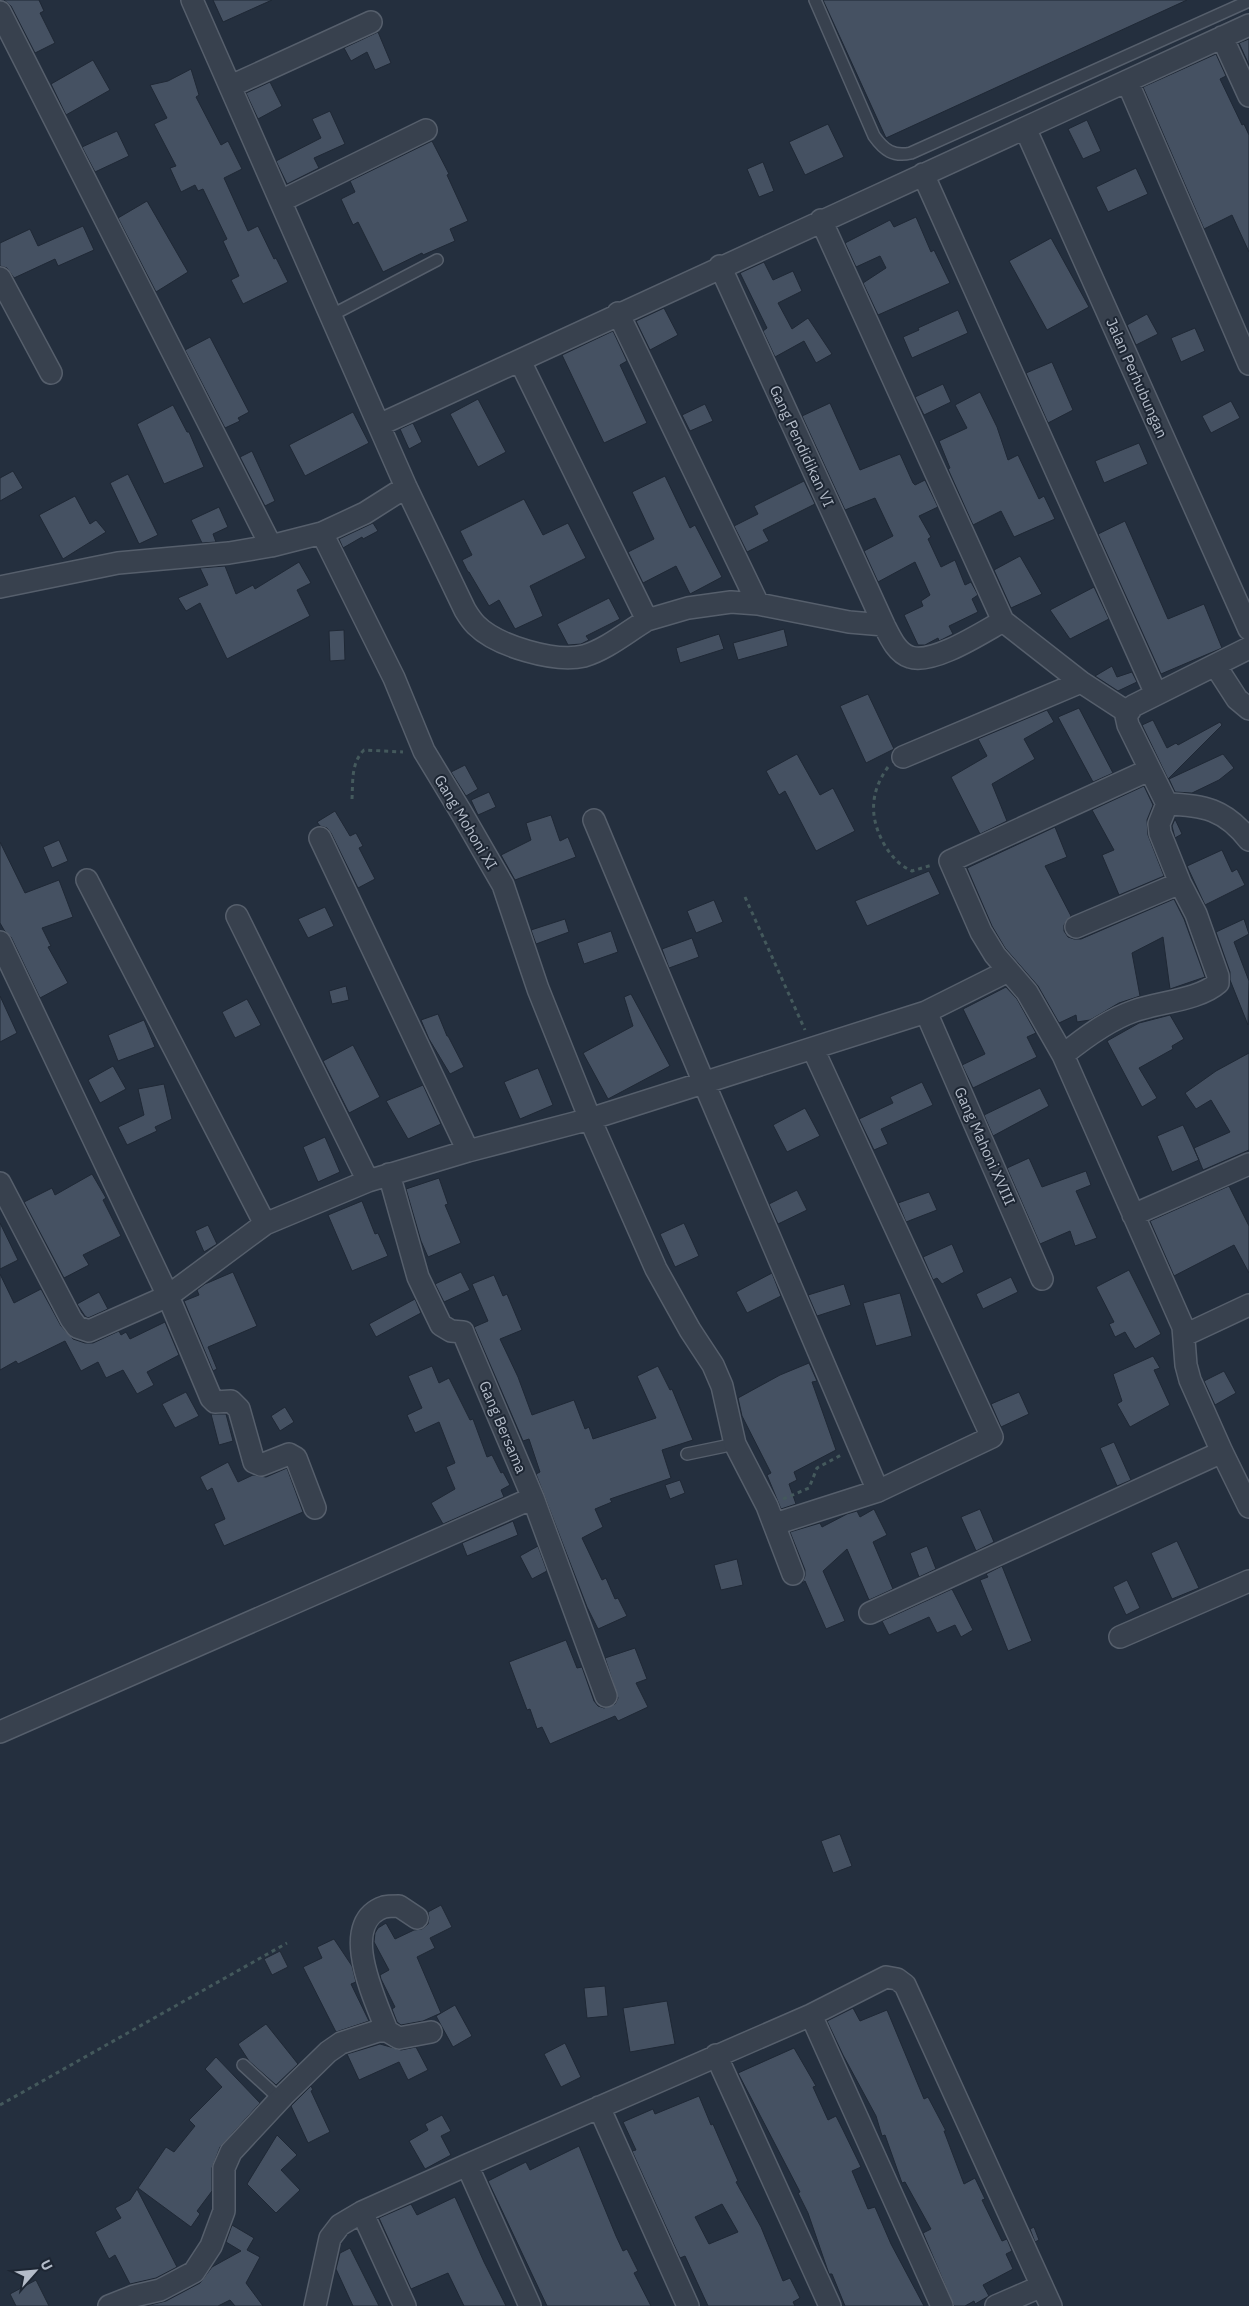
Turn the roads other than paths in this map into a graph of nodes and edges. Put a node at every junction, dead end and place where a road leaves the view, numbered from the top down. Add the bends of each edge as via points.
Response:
1 (192, 0) edge
2 (815, 0) edge
3 (1249, 1) edge
4 (0, 12) edge
5 (371, 22) dead end
6 (1249, 25) edge
7 (1222, 37) junction
8 (1127, 81) junction
9 (231, 86) junction
10 (1249, 96) edge
11 (1025, 128) junction
12 (426, 130) dead end
13 (923, 174) junction
14 (282, 201) junction
15 (821, 220) junction
16 (438, 260) dead end
17 (720, 266) junction
18 (0, 278) edge
19 (618, 313) junction
20 (332, 315) junction
21 (520, 361) junction
22 (1249, 364) edge
23 (51, 373) dead end
24 (378, 425) junction
25 (406, 487) junction
26 (322, 533) junction
27 (271, 546) junction
28 (2, 583) edge
29 (758, 604) junction
30 (647, 620) junction
31 (1003, 622) junction
32 (884, 626) junction
33 (1249, 629) edge
34 (1249, 648) edge
35 (1215, 665) junction
36 (1081, 682) junction
37 (1156, 694) junction
38 (1249, 709) edge
39 (1127, 712) junction
40 (903, 757) road end
41 (1148, 770) junction
42 (1167, 804) junction
43 (594, 820) dead end
44 (320, 838) dead end
45 (1249, 840) edge
46 (87, 880) dead end
47 (1180, 883) junction
48 (237, 916) dead end
49 (1076, 927) dead end
50 (0, 942) edge
51 (1008, 971) junction
52 (926, 1012) junction
53 (813, 1049) junction
54 (1063, 1055) junction
55 (704, 1083) junction
56 (590, 1118) junction
57 (468, 1151) junction
58 (1249, 1164) edge
59 (389, 1174) junction
60 (368, 1181) junction
61 (0, 1183) edge
62 (1133, 1215) junction
63 (265, 1224) junction
64 (1042, 1279) dead end
65 (168, 1296) junction
66 (1249, 1305) edge
67 (1185, 1335) junction
68 (735, 1444) junction
69 (1222, 1452) junction
70 (687, 1454) dead end
71 (878, 1492) junction
72 (533, 1498) junction
73 (1249, 1507) edge
74 (315, 1508) dead end
75 (771, 1515) junction
76 (794, 1574) dead end
77 (1249, 1581) edge
78 (870, 1613) dead end
79 (1120, 1637) dead end
80 (606, 1696) dead end
81 (0, 1732) edge
82 (417, 1918) dead end
83 (811, 2015) junction
84 (387, 2031) junction
85 (432, 2032) dead end
86 (716, 2055) junction
87 (243, 2065) dead end
88 (280, 2099) junction
89 (599, 2107) junction
90 (467, 2165) junction
91 (362, 2212) junction
92 (1042, 2286) junction
93 (109, 2306) edge
94 (315, 2306) edge
95 (405, 2306) edge
96 (530, 2306) edge
97 (688, 2306) edge
98 (830, 2306) edge
99 (942, 2306) edge
100 (996, 2306) edge
101 (1051, 2306) edge

1 - 9 street
2 - 3 lane via 874,136 886,150 900,156
4 - 27 street
5 - 9 street
6 - 7 street
7 - 8 street
7 - 10 street
8 - 11 street
8 - 22 street
9 - 14 street
11 - 13 street
11 - 33 street, Jalan Perhubungan
12 - 14 street
13 - 15 street
13 - 37 street
14 - 20 street
15 - 17 street
15 - 31 street
16 - 20 lane
17 - 19 street
17 - 32 street, Gang Pendidikan VI
18 - 23 street
19 - 21 street
19 - 29 street
20 - 24 street
21 - 24 street
21 - 30 street
24 - 25 street
25 - 26 street via 365,513
25 - 30 street via 465,610 476,625 493,638 534,654 565,658 584,656
26 - 27 street
26 - 56 street, Gang Mohoni XI via 394,678 424,751 503,885 538,989
27 - 28 street via 118,563
29 - 30 street via 713,603
29 - 32 street
31 - 32 street, Gang Pendidikan VI via 942,653 916,659 898,649
31 - 36 street
34 - 35 street
35 - 37 street
35 - 38 street via 1237,699
36 - 39 street
36 - 40 street
37 - 39 street
39 - 41 street via 1128,725
41 - 42 street
41 - 51 street via 950,861 981,932
42 - 45 street via 1204,806 1219,813
42 - 47 street via 1159,824 1160,833
43 - 55 street
44 - 57 street
46 - 63 street
47 - 49 street
47 - 54 street via 1196,914 1218,983 1190,996 1134,1011 1083,1039
48 - 60 street
50 - 65 street
51 - 52 street
51 - 54 street via 1027,992
52 - 53 street
52 - 64 street, Gang Mahoni XVIII
53 - 55 street
53 - 71 street via 992,1437
54 - 62 street
55 - 56 street
55 - 71 street
56 - 57 street
56 - 68 street, Gang Mohoni XI via 656,1268 713,1365 722,1386
57 - 59 street
58 - 62 street
59 - 60 street
59 - 72 street, Gang Bersama via 418,1277 441,1325 450,1331 463,1332
60 - 63 street
61 - 65 street via 77,1327 94,1330
62 - 67 street
63 - 65 street
65 - 74 street via 211,1398 215,1402 231,1401 239,1408 251,1459 261,1465 293,1455 301,1467
66 - 67 street
67 - 69 street via 1184,1353 1190,1380
68 - 70 lane
68 - 75 street, Gang Mohoni XI
69 - 73 street
69 - 78 street
71 - 75 street
72 - 80 street, Gang Bersama
72 - 81 street
75 - 76 street, Gang Mohoni XI
77 - 79 street
82 - 84 street via 400,1906 384,1907 369,1917 363,1935 364,1967
83 - 86 street
83 - 92 street via 886,1977 905,1985
83 - 99 street
84 - 85 street via 399,2038
84 - 88 street via 378,2030 341,2043
86 - 89 street
86 - 98 street
87 - 88 lane
88 - 93 street via 231,2152 224,2168 224,2211 211,2246 194,2272 160,2290
89 - 90 street
89 - 97 street
90 - 91 street
90 - 96 street
91 - 94 street via 340,2225 330,2238
91 - 95 street
92 - 100 street
92 - 101 street

